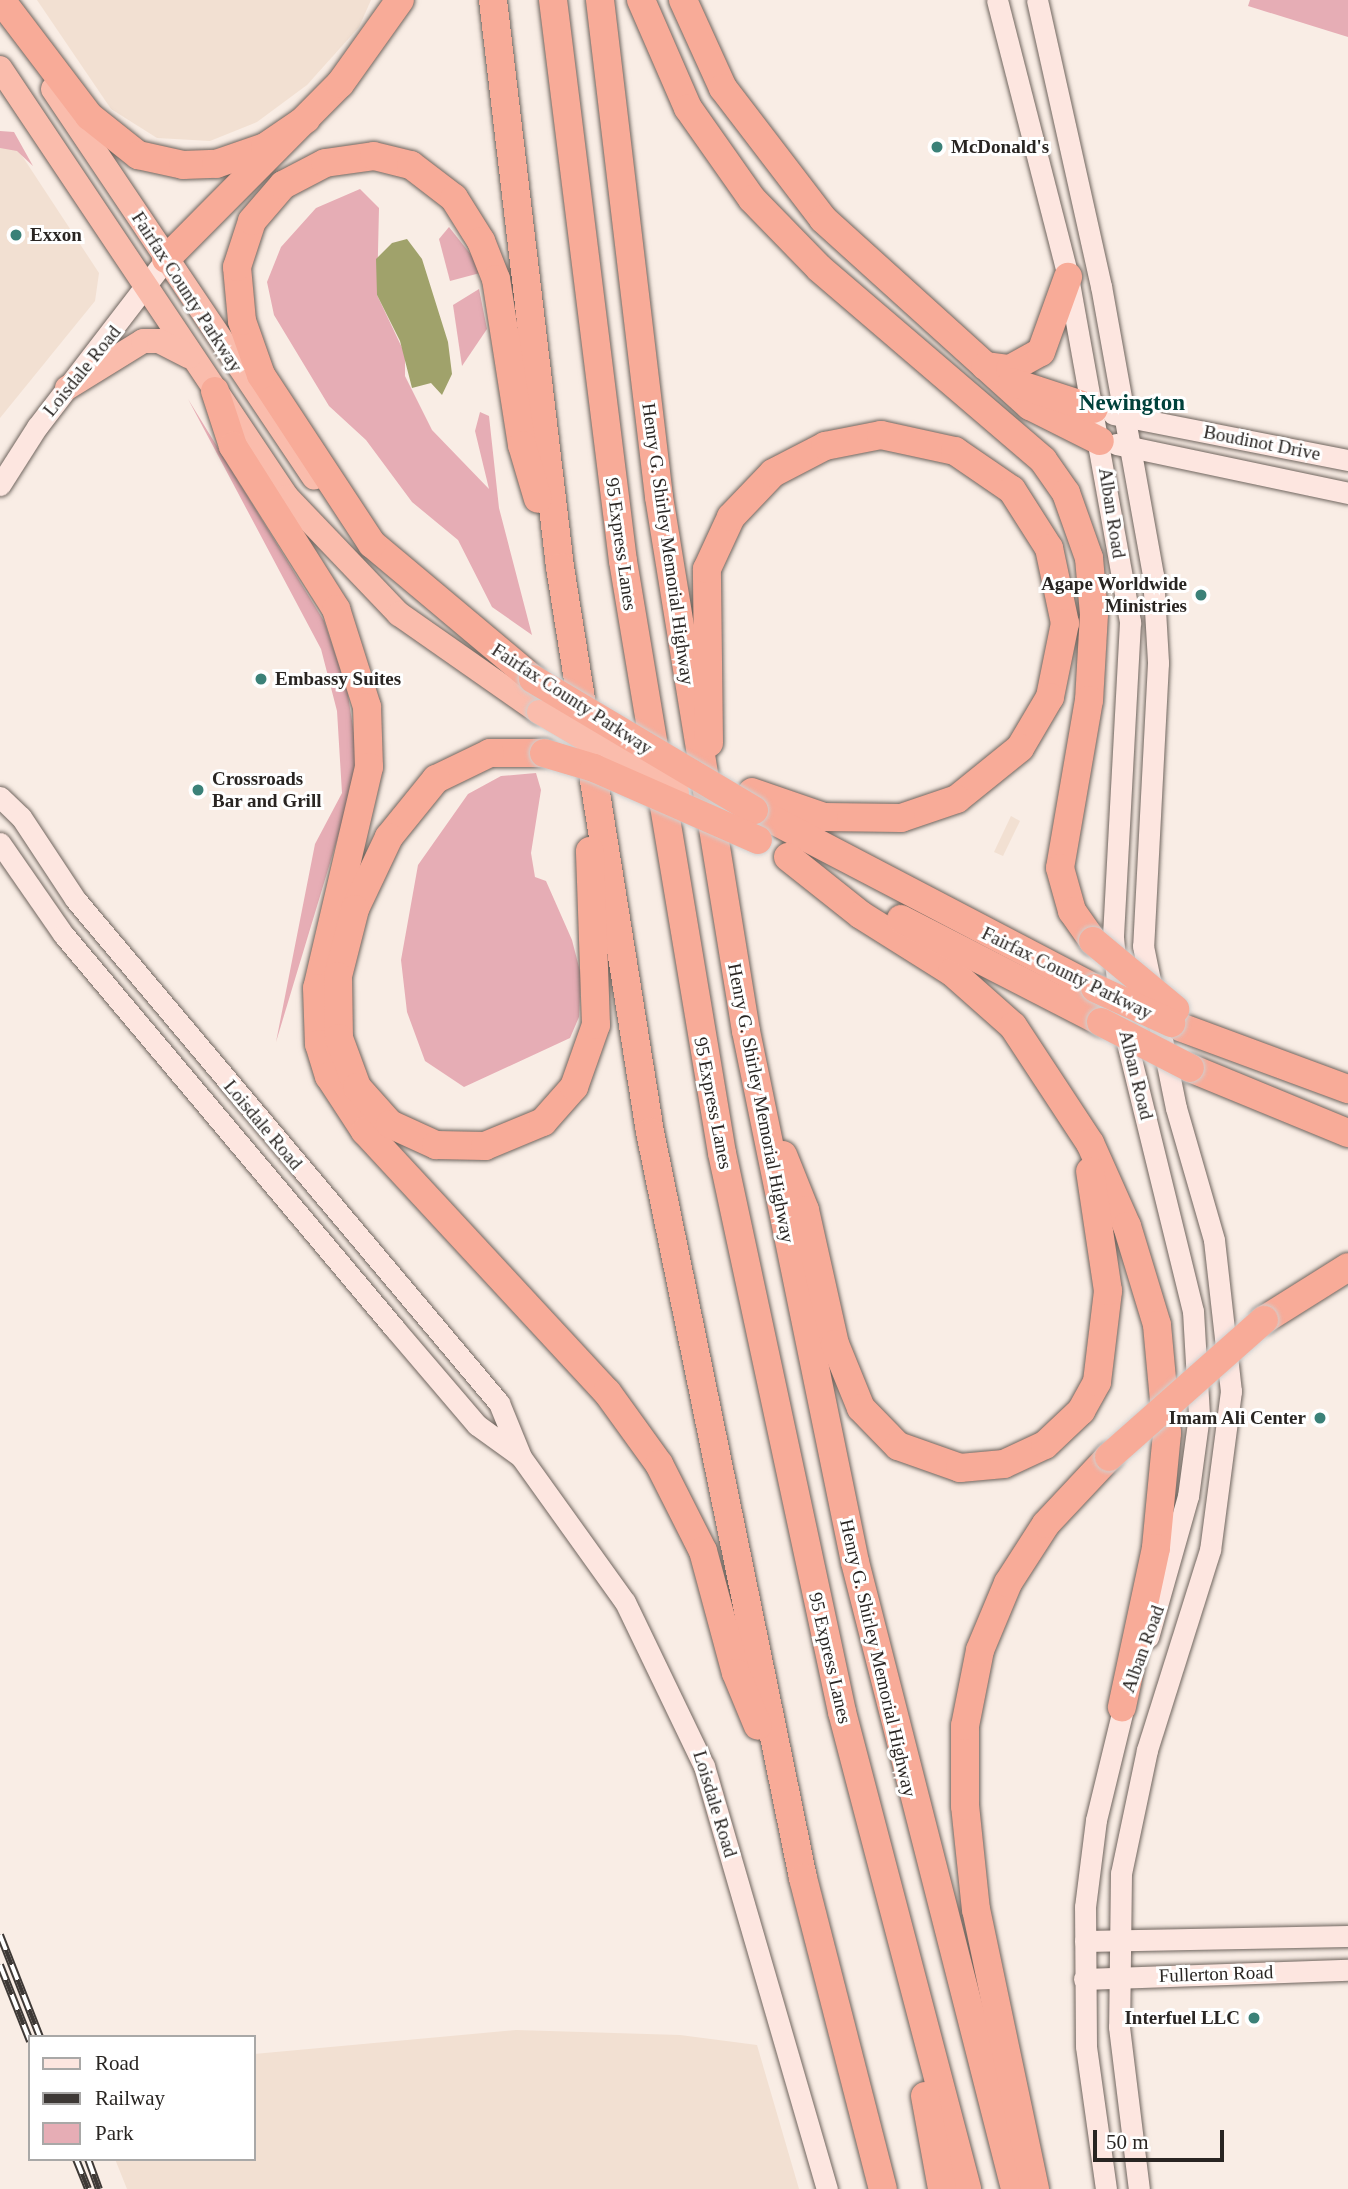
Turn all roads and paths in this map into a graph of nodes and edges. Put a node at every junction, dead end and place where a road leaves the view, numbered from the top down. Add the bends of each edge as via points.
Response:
1 (1, 0) edge
2 (400, 0) edge
3 (493, 0) edge
4 (553, 0) edge
5 (600, 0) edge
6 (641, 0) edge
7 (683, 0) edge
8 (997, 0) edge
9 (1037, 0) edge
10 (0, 68) edge
11 (306, 119) junction
12 (166, 259) junction
13 (1068, 277) junction
14 (146, 288) junction
15 (192, 357) junction
16 (985, 366) junction
17 (67, 388) junction
18 (215, 391) junction
19 (1094, 409) junction
20 (1123, 417) junction
21 (1100, 441) junction
22 (1128, 447) junction
23 (1348, 460) edge
24 (0, 485) edge
25 (1348, 493) edge
26 (372, 544) junction
27 (560, 567) junction
28 (591, 782) junction
29 (0, 797) edge
30 (753, 801) junction
31 (706, 802) junction
32 (758, 840) junction
33 (0, 843) edge
34 (788, 857) junction
35 (1110, 1018) junction
36 (1171, 1023) junction
37 (1348, 1089) edge
38 (758, 1095) junction
39 (1070, 1112) junction
40 (1348, 1133) edge
41 (1348, 1267) edge
42 (1348, 1286) edge
43 (1264, 1327) junction
44 (521, 1457) junction
45 (1122, 1707) junction
46 (787, 1794) junction
47 (890, 1904) junction
48 (1348, 1936) edge
49 (1085, 1941) junction
50 (1117, 1941) junction
51 (1348, 1970) edge
52 (1117, 1977) junction
53 (1084, 1979) junction
54 (827, 2189) edge
55 (883, 2189) edge
56 (942, 2189) edge
57 (967, 2189) edge
58 (1015, 2189) edge
59 (1035, 2189) edge
60 (1106, 2189) edge
61 (1139, 2189) edge

1 - 11 highway via 89,116 138,155 183,165 216,164 265,147
1 - 12 highway, Fairfax County Parkway
2 - 11 highway via 355,66
3 - 27 highway
4 - 47 highway, 95 Express Lanes via 613,494 680,926 775,1413
5 - 31 highway, Henry G. Shirley Memorial Highway via 652,443
6 - 36 highway, bridge via 688,108 767,217 1032,450 1066,493 1089,558 1094,614 1089,700 1060,868 1072,911 1093,941
7 - 16 highway via 723,88 791,184
8 - 13 main road, Alban Road
9 - 20 main road, Alban Road via 1101,286
10 - 14 highway, Fairfax County Parkway
11 - 12 highway
12 - 14 main road, Loisdale Road
12 - 26 highway, Fairfax County Parkway via 289,445
13 - 16 highway via 1041,352 1010,369
13 - 19 main road, Alban Road
14 - 15 highway, Fairfax County Parkway
14 - 17 main road, Loisdale Road
15 - 17 highway via 159,341 143,341
15 - 18 highway, Fairfax County Parkway
16 - 19 highway via 1019,386
16 - 21 highway via 1048,419
17 - 24 main road, Loisdale Road
18 - 32 highway, Fairfax County Parkway, bridge via 268,472 353,570 449,653 539,712
18 - 46 highway via 233,446 336,609 367,707 369,768 317,988 319,1044 329,1076 365,1131 607,1392 659,1464 703,1550 736,1673
19 - 20 main road, Boudinot Drive
19 - 21 main road, Alban Road
20 - 22 main road, Alban Road
20 - 23 main road, Boudinot Drive
21 - 22 main road, Boudinot Drive
21 - 35 main road, Alban Road via 1130,622 1111,902
22 - 25 main road, Boudinot Drive
22 - 36 main road, Alban Road via 1153,575 1158,663 1143,946
26 - 27 highway via 261,375 237,284 245,236 283,185 325,163 373,156 400,160 433,178 481,241 501,301 522,445
26 - 30 highway, Fairfax County Parkway, bridge via 533,679 636,743
27 - 28 highway
28 - 32 highway, bridge via 588,913 597,1007 582,1074 543,1122 500,1143 452,1148 403,1133 356,1087 339,1038 338,976 355,909 389,837 436,779 489,752 544,753 594,768
28 - 46 highway via 670,1239
29 - 44 main road, Loisdale Road via 21,817 75,899 499,1403
30 - 31 highway via 824,817 901,818 975,788 1031,734 1062,661 1061,583 1034,518 985,468 919,440 861,437 790,461 745,500 716,542 703,588 712,685
30 - 36 highway, Fairfax County Parkway, bridge via 1095,988
31 - 38 highway, Henry G. Shirley Memorial Highway
32 - 34 highway, Fairfax County Parkway
33 - 44 main road, Loisdale Road via 47,915 459,1404
34 - 35 highway, Fairfax County Parkway
34 - 39 highway via 987,1000 1029,1047
35 - 40 highway, Fairfax County Parkway, bridge via 1189,1068
35 - 45 main road, Alban Road via 1193,1311 1199,1415 1166,1582
36 - 37 highway, Fairfax County Parkway
36 - 50 main road, Alban Road via 1214,1240 1231,1391 1210,1550 1139,1782 1123,1863
38 - 39 highway via 805,1210 830,1328 861,1408 898,1446 960,1468 1004,1464 1045,1445 1081,1410 1102,1365 1108,1312 1103,1237
38 - 58 highway, Henry G. Shirley Memorial Highway via 855,1562
39 - 45 highway via 1107,1175 1144,1276 1166,1402 1160,1520
41 - 43 highway
42 - 43 highway
43 - 59 highway, bridge via 1109,1457 1046,1524 1008,1583 981,1650 965,1726 965,1806 976,1910
44 - 54 main road, Loisdale Road via 619,1592 689,1727
45 - 49 main road, Alban Road via 1096,1820
46 - 55 highway
47 - 56 highway
47 - 57 highway, 95 Express Lanes
48 - 50 main road, Fullerton Road
49 - 50 main road, Fullerton Road
49 - 53 main road, Alban Road
50 - 52 main road, Alban Road
51 - 52 main road, Fullerton Road
52 - 53 main road, Fullerton Road
52 - 61 main road, Alban Road
53 - 60 main road, Alban Road via 1089,2079

